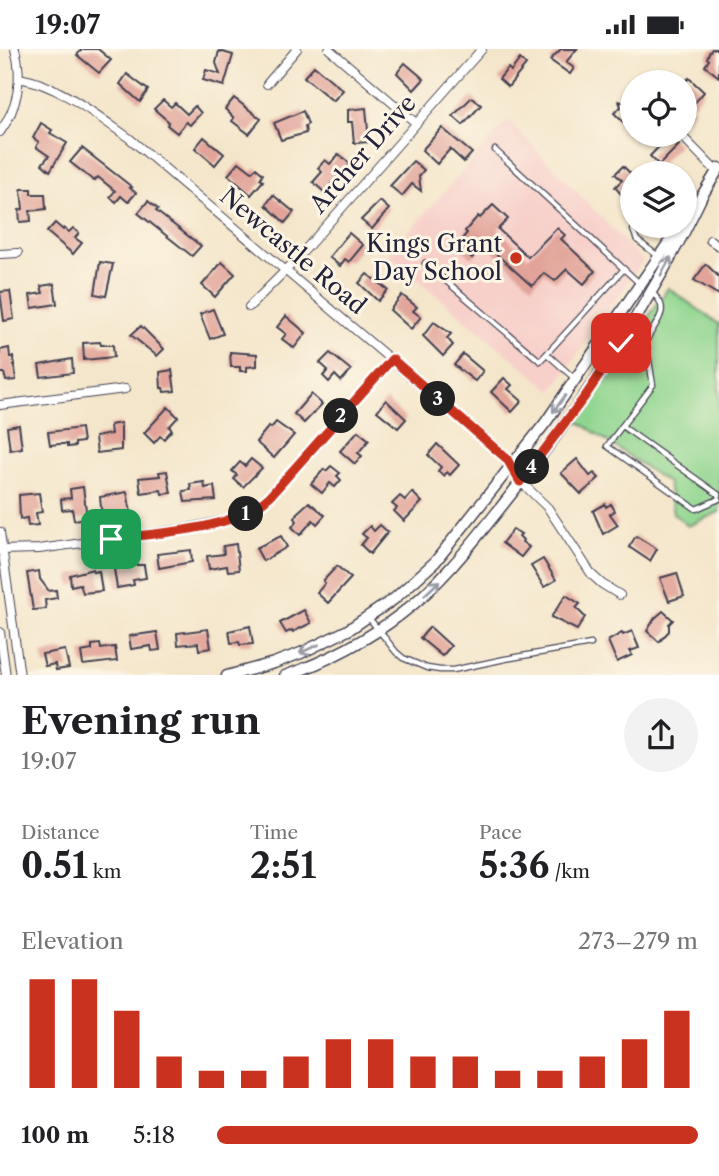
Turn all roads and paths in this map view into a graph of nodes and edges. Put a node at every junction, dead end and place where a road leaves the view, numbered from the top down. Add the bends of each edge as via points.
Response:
1 (15, 49) edge
2 (297, 49) edge
3 (329, 49) edge
4 (479, 52) edge
5 (19, 78) junction
6 (267, 84) dead end
7 (416, 123) junction
8 (0, 132) edge
9 (694, 147) edge
10 (495, 150) dead end
11 (718, 170) edge
12 (700, 200) junction
13 (697, 204) edge
14 (636, 238) edge
15 (671, 238) edge
16 (710, 240) dead end
17 (719, 246) edge
18 (18, 253) dead end
19 (0, 254) edge
20 (658, 256) junction
21 (425, 263) dead end
22 (285, 269) junction
23 (624, 269) junction
24 (639, 283) junction
25 (652, 292) junction
26 (249, 307) dead end
27 (547, 354) junction
28 (392, 359) junction
29 (576, 380) junction
30 (125, 389) dead end
31 (0, 405) edge
32 (622, 426) junction
33 (512, 466) junction
34 (520, 482) junction
35 (719, 497) edge
36 (0, 532) edge
37 (1, 550) edge
38 (620, 595) dead end
39 (369, 617) junction
40 (379, 631) junction
41 (0, 632) edge
42 (591, 644) dead end
43 (6, 675) edge
44 (20, 675) edge
45 (227, 675) edge
46 (285, 675) edge

1 - 5 street
2 - 6 street
3 - 7 street
4 - 7 street, Archer Drive
5 - 8 street via 16,101
5 - 22 street, Newcastle Road via 45,84 129,138
7 - 22 street, Archer Drive
9 - 11 street
10 - 23 lane
11 - 12 street
12 - 13 street
25 -> 12 street
14 - 20 lane
15 - 20 street
16 - 17 street
18 - 19 street
20 - 24 street
21 - 27 lane via 540,361
22 - 26 street, Archer Drive
22 - 28 street, Newcastle Road
23 - 24 lane
23 - 27 lane
24 - 25 street
24 - 29 street
25 - 32 lane via 663,306 646,342 653,385
25 - 34 street via 586,395
27 - 29 lane
28 - 33 street, Newcastle Road
28 - 37 street via 270,496 240,517 170,531
29 -> 33 street
30 - 31 street
32 - 35 lane
32 - 35 lane via 607,446 696,509
33 - 34 street, Newcastle Road
33 - 39 street via 435,562
34 - 38 street, Newcastle Road via 560,524 592,575
40 -> 34 street via 440,580
36 - 37 street
37 - 44 street
39 - 40 lane
39 -> 45 street via 301,653
40 - 42 lane via 404,658 440,670
40 - 46 street
41 - 43 street

